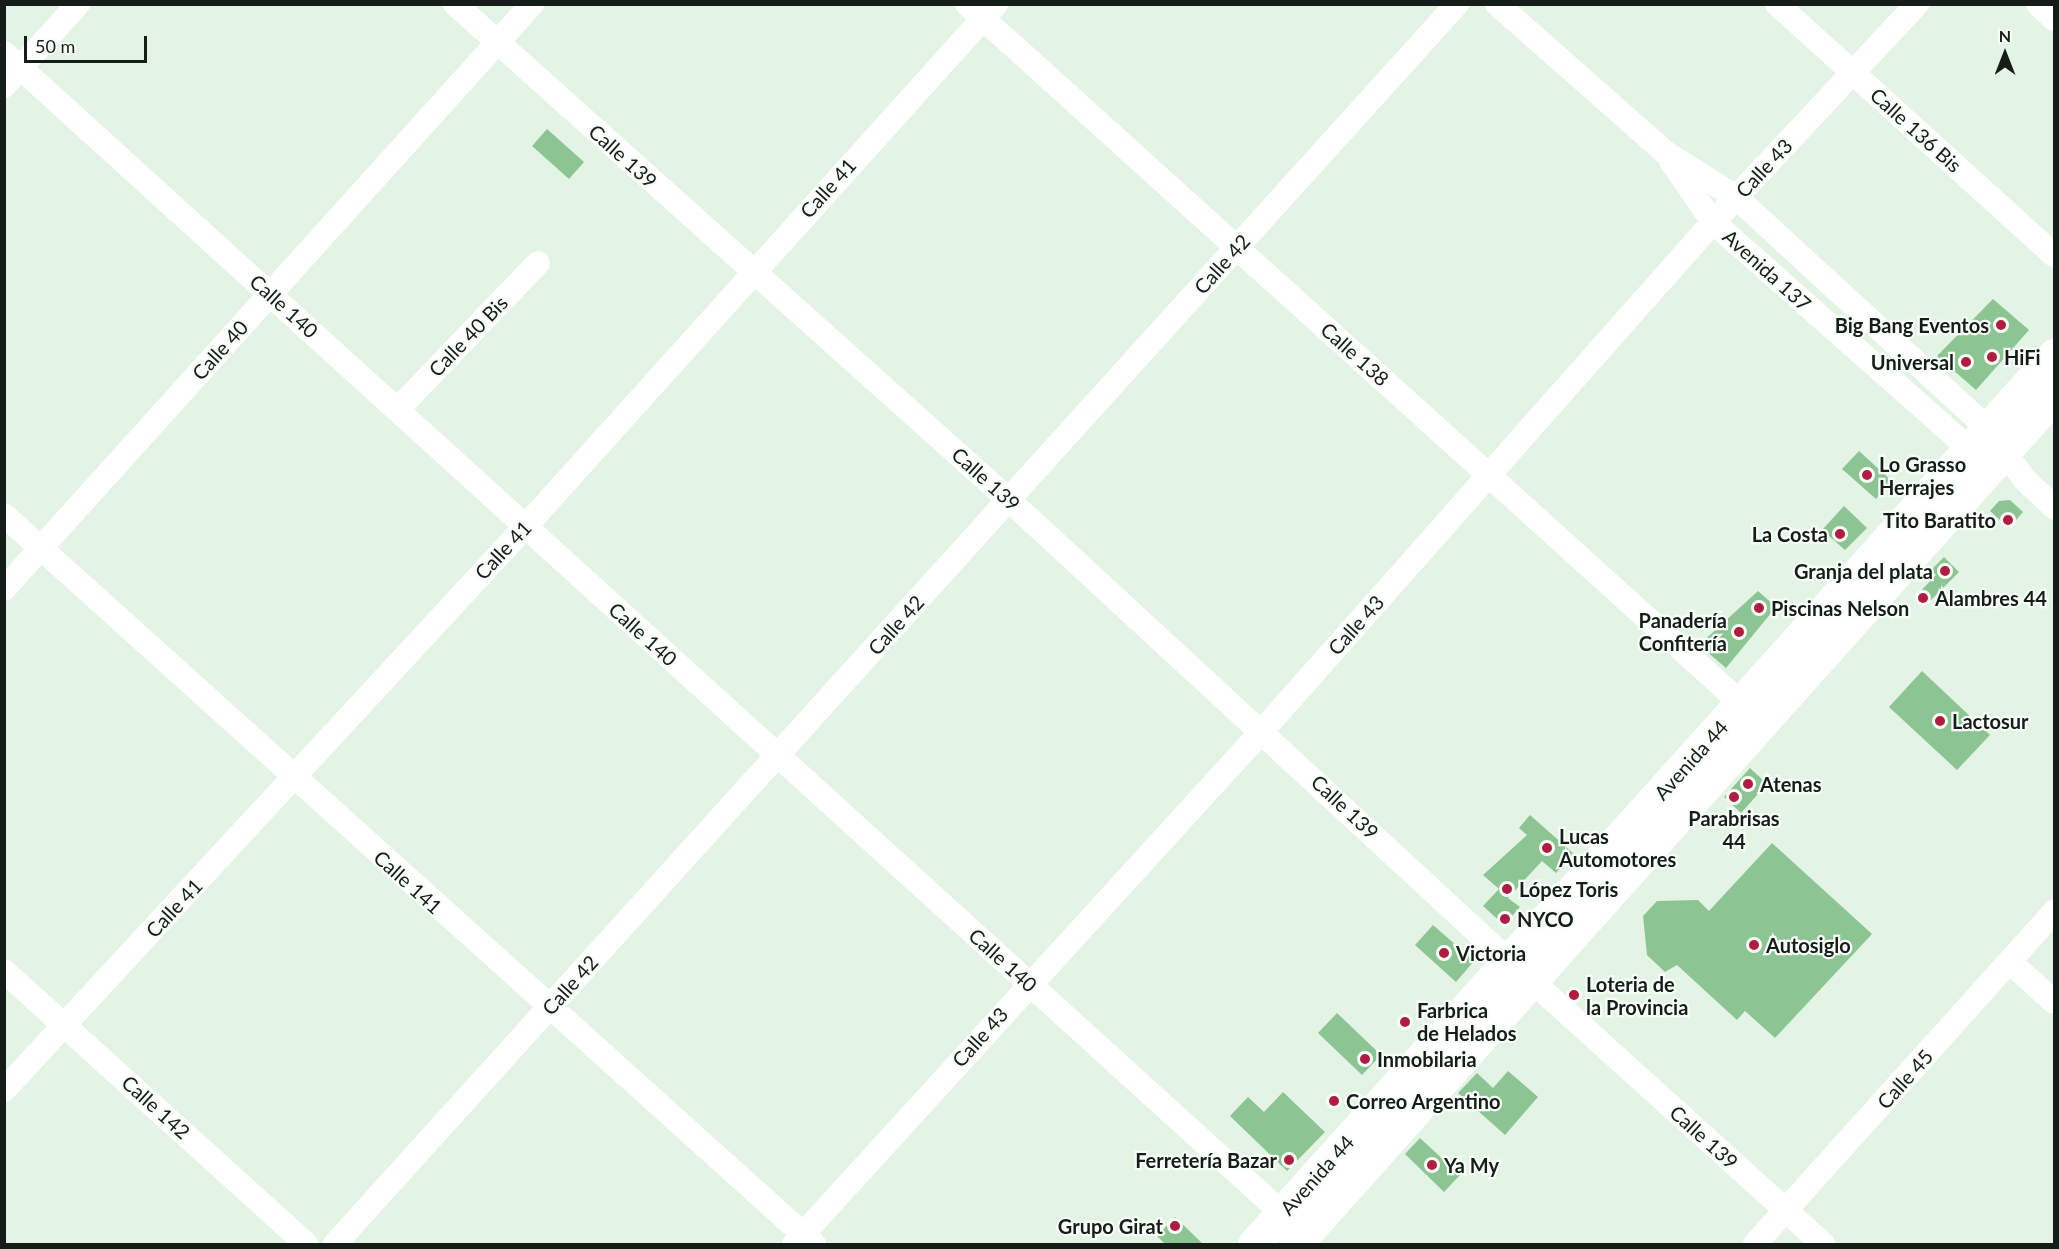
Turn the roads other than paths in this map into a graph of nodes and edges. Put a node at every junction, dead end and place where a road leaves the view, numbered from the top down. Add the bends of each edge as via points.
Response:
1 (78, 4) edge
2 (455, 4) edge
3 (532, 4) edge
4 (1457, 4) edge
5 (1497, 4) edge
6 (1778, 4) edge
7 (1917, 4) edge
8 (2038, 4) edge
9 (982, 9) edge
10 (2055, 19) edge
11 (498, 42) junction
12 (13, 61) edge
13 (1853, 74) junction
14 (4, 86) edge
15 (1666, 153) junction
16 (1736, 197) junction
17 (1713, 222) junction
18 (1236, 248) junction
19 (2055, 255) edge
20 (538, 263) dead end
21 (752, 272) junction
22 (271, 294) junction
23 (2055, 355) edge
24 (2055, 396) edge
25 (398, 410) junction
26 (1988, 448) junction
27 (1490, 475) junction
28 (1008, 499) junction
29 (2055, 507) edge
30 (4, 515) edge
31 (525, 527) junction
32 (42, 548) junction
33 (4, 590) edge
34 (1742, 704) junction
35 (1263, 730) junction
36 (779, 757) junction
37 (294, 777) junction
38 (2055, 912) edge
39 (2010, 962) junction
40 (4, 971) edge
41 (1521, 972) junction
42 (1029, 983) junction
43 (2055, 1002) edge
44 (548, 1010) junction
45 (66, 1025) junction
46 (4, 1090) edge
47 (1785, 1211) junction
48 (1300, 1234) edge
49 (805, 1241) edge
50 (306, 1245) edge
51 (335, 1245) edge
52 (1254, 1245) edge
53 (1755, 1245) edge
54 (1823, 1245) edge

1 - 12 street
2 - 11 street, Calle 139
3 - 11 street, Calle 40
4 - 18 street, Calle 42
5 - 15 street, Avenida 137
6 - 13 street, Calle 136 Bis
7 - 13 street, Calle 43
8 - 10 street
9 - 18 street, Calle 138
9 - 21 street, Calle 41
11 - 21 street, Calle 139
11 - 22 street, Calle 40
12 - 14 street
12 - 22 street, Calle 140
13 - 16 street, Calle 43
13 - 19 street, Calle 136 Bis
15 - 16 street, Avenida 137
15 - 17 street, Avenida 137
16 - 17 street, Calle 43
16 - 26 street, Avenida 137
17 - 26 street, Avenida 137
17 - 27 street, Calle 43
18 - 27 street, Calle 138
18 - 28 street, Calle 42
20 - 25 street, Calle 40 Bis
21 - 28 street, Calle 139
21 - 31 street, Calle 41
22 - 25 street, Calle 140
22 - 32 street, Calle 40
23 - 26 highway, Avenida 44
24 - 26 highway, Avenida 44
25 - 31 street, Calle 140
26 - 29 street, Avenida 137
26 - 34 highway, Avenida 44
26 - 41 highway, Avenida 44
27 - 34 street, Calle 138
27 - 35 street, Calle 43
28 - 35 street, Calle 139
28 - 36 street, Calle 42
30 - 32 street, Calle 141
31 - 36 street, Calle 140
31 - 37 street, Calle 41
32 - 33 street, Calle 40
32 - 37 street, Calle 141
34 - 41 highway, Avenida 44
35 - 41 street, Calle 139
35 - 42 street, Calle 43
36 - 42 street, Calle 140
36 - 44 street, Calle 42
37 - 44 street, Calle 141
37 - 45 street, Calle 41
38 - 39 street, Calle 45
39 - 43 street
39 - 47 street, Calle 45
40 - 45 street, Calle 142
41 - 47 street, Calle 139
41 - 48 highway, Avenida 44
42 - 48 street, Calle 140
42 - 49 street, Calle 43
44 - 49 street, Calle 141
44 - 51 street, Calle 42
45 - 46 street, Calle 41
45 - 50 street, Calle 142
47 - 53 street, Calle 45
47 - 54 street, Calle 139
48 - 52 highway, Avenida 44

